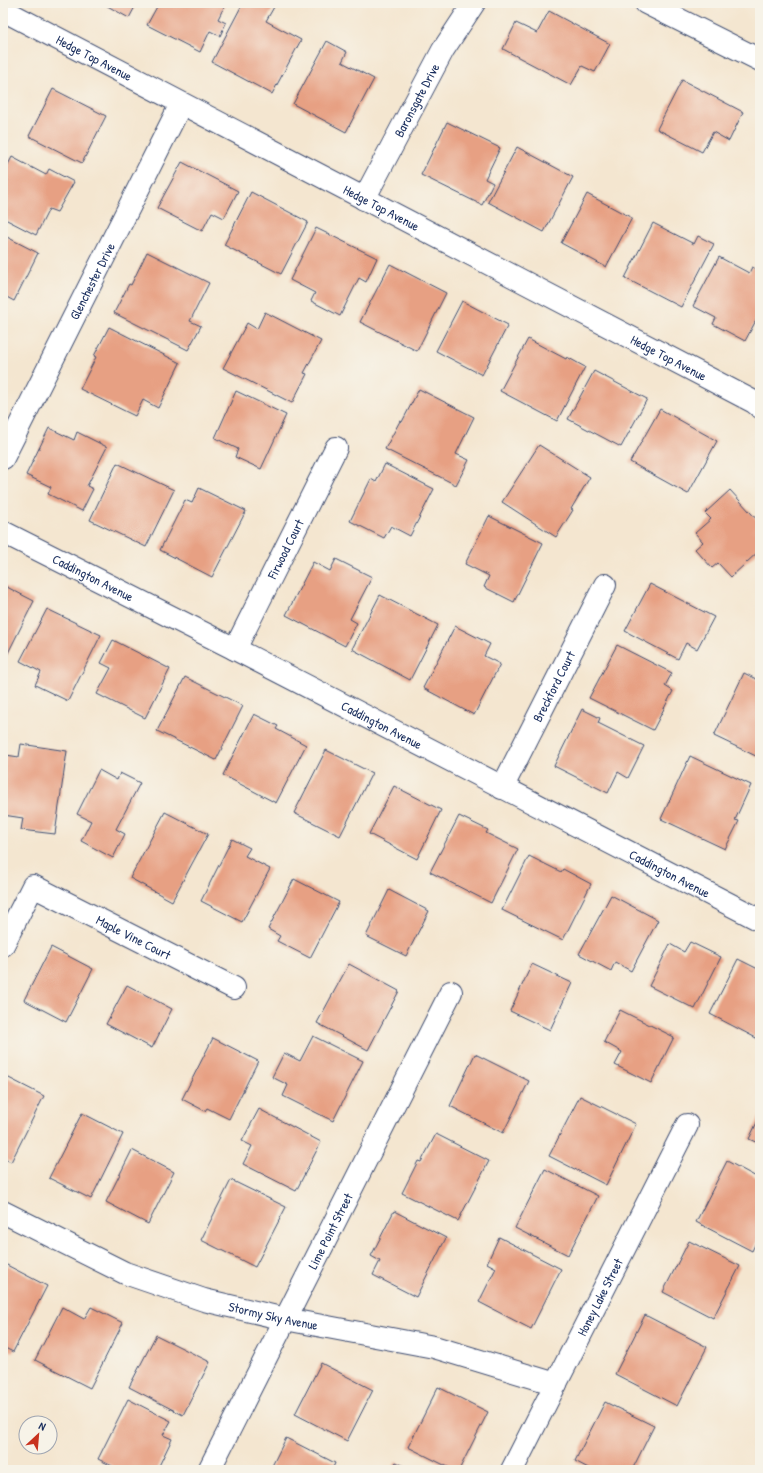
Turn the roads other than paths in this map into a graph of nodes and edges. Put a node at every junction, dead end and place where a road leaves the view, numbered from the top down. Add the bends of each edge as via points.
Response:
1 (474, 3) edge
2 (646, 3) edge
3 (3, 10) edge
4 (760, 60) edge
5 (180, 104) junction
6 (364, 199) junction
7 (760, 407) edge
8 (336, 448) dead end
9 (3, 458) edge
10 (3, 532) edge
11 (605, 585) dead end
12 (235, 649) junction
13 (502, 788) junction
14 (760, 920) edge
15 (3, 945) edge
16 (234, 988) dead end
17 (451, 992) dead end
18 (687, 1125) dead end
19 (3, 1212) edge
20 (285, 1319) junction
21 (556, 1384) junction
22 (208, 1470) edge
23 (512, 1470) edge

1 - 6 street, Baronsgate Drive via 443,50
2 - 4 street
3 - 5 street, Hedge Top Avenue
5 - 6 street, Hedge Top Avenue
5 - 9 street, Glenchester Drive
6 - 7 street, Hedge Top Avenue
8 - 12 street, Firwood Court
10 - 12 street, Caddington Avenue
11 - 13 street, Breckford Court
12 - 13 street, Caddington Avenue
13 - 14 street, Caddington Avenue
15 - 16 street, Maple Vine Court via 33,886
17 - 20 street, Lime Point Street
18 - 21 street, Honey Lake Street
19 - 20 street, Stormy Sky Avenue via 125,1273 204,1300
20 - 21 street, Stormy Sky Avenue via 434,1347
20 - 22 street, Lime Point Street
21 - 23 street, Honey Lake Street

